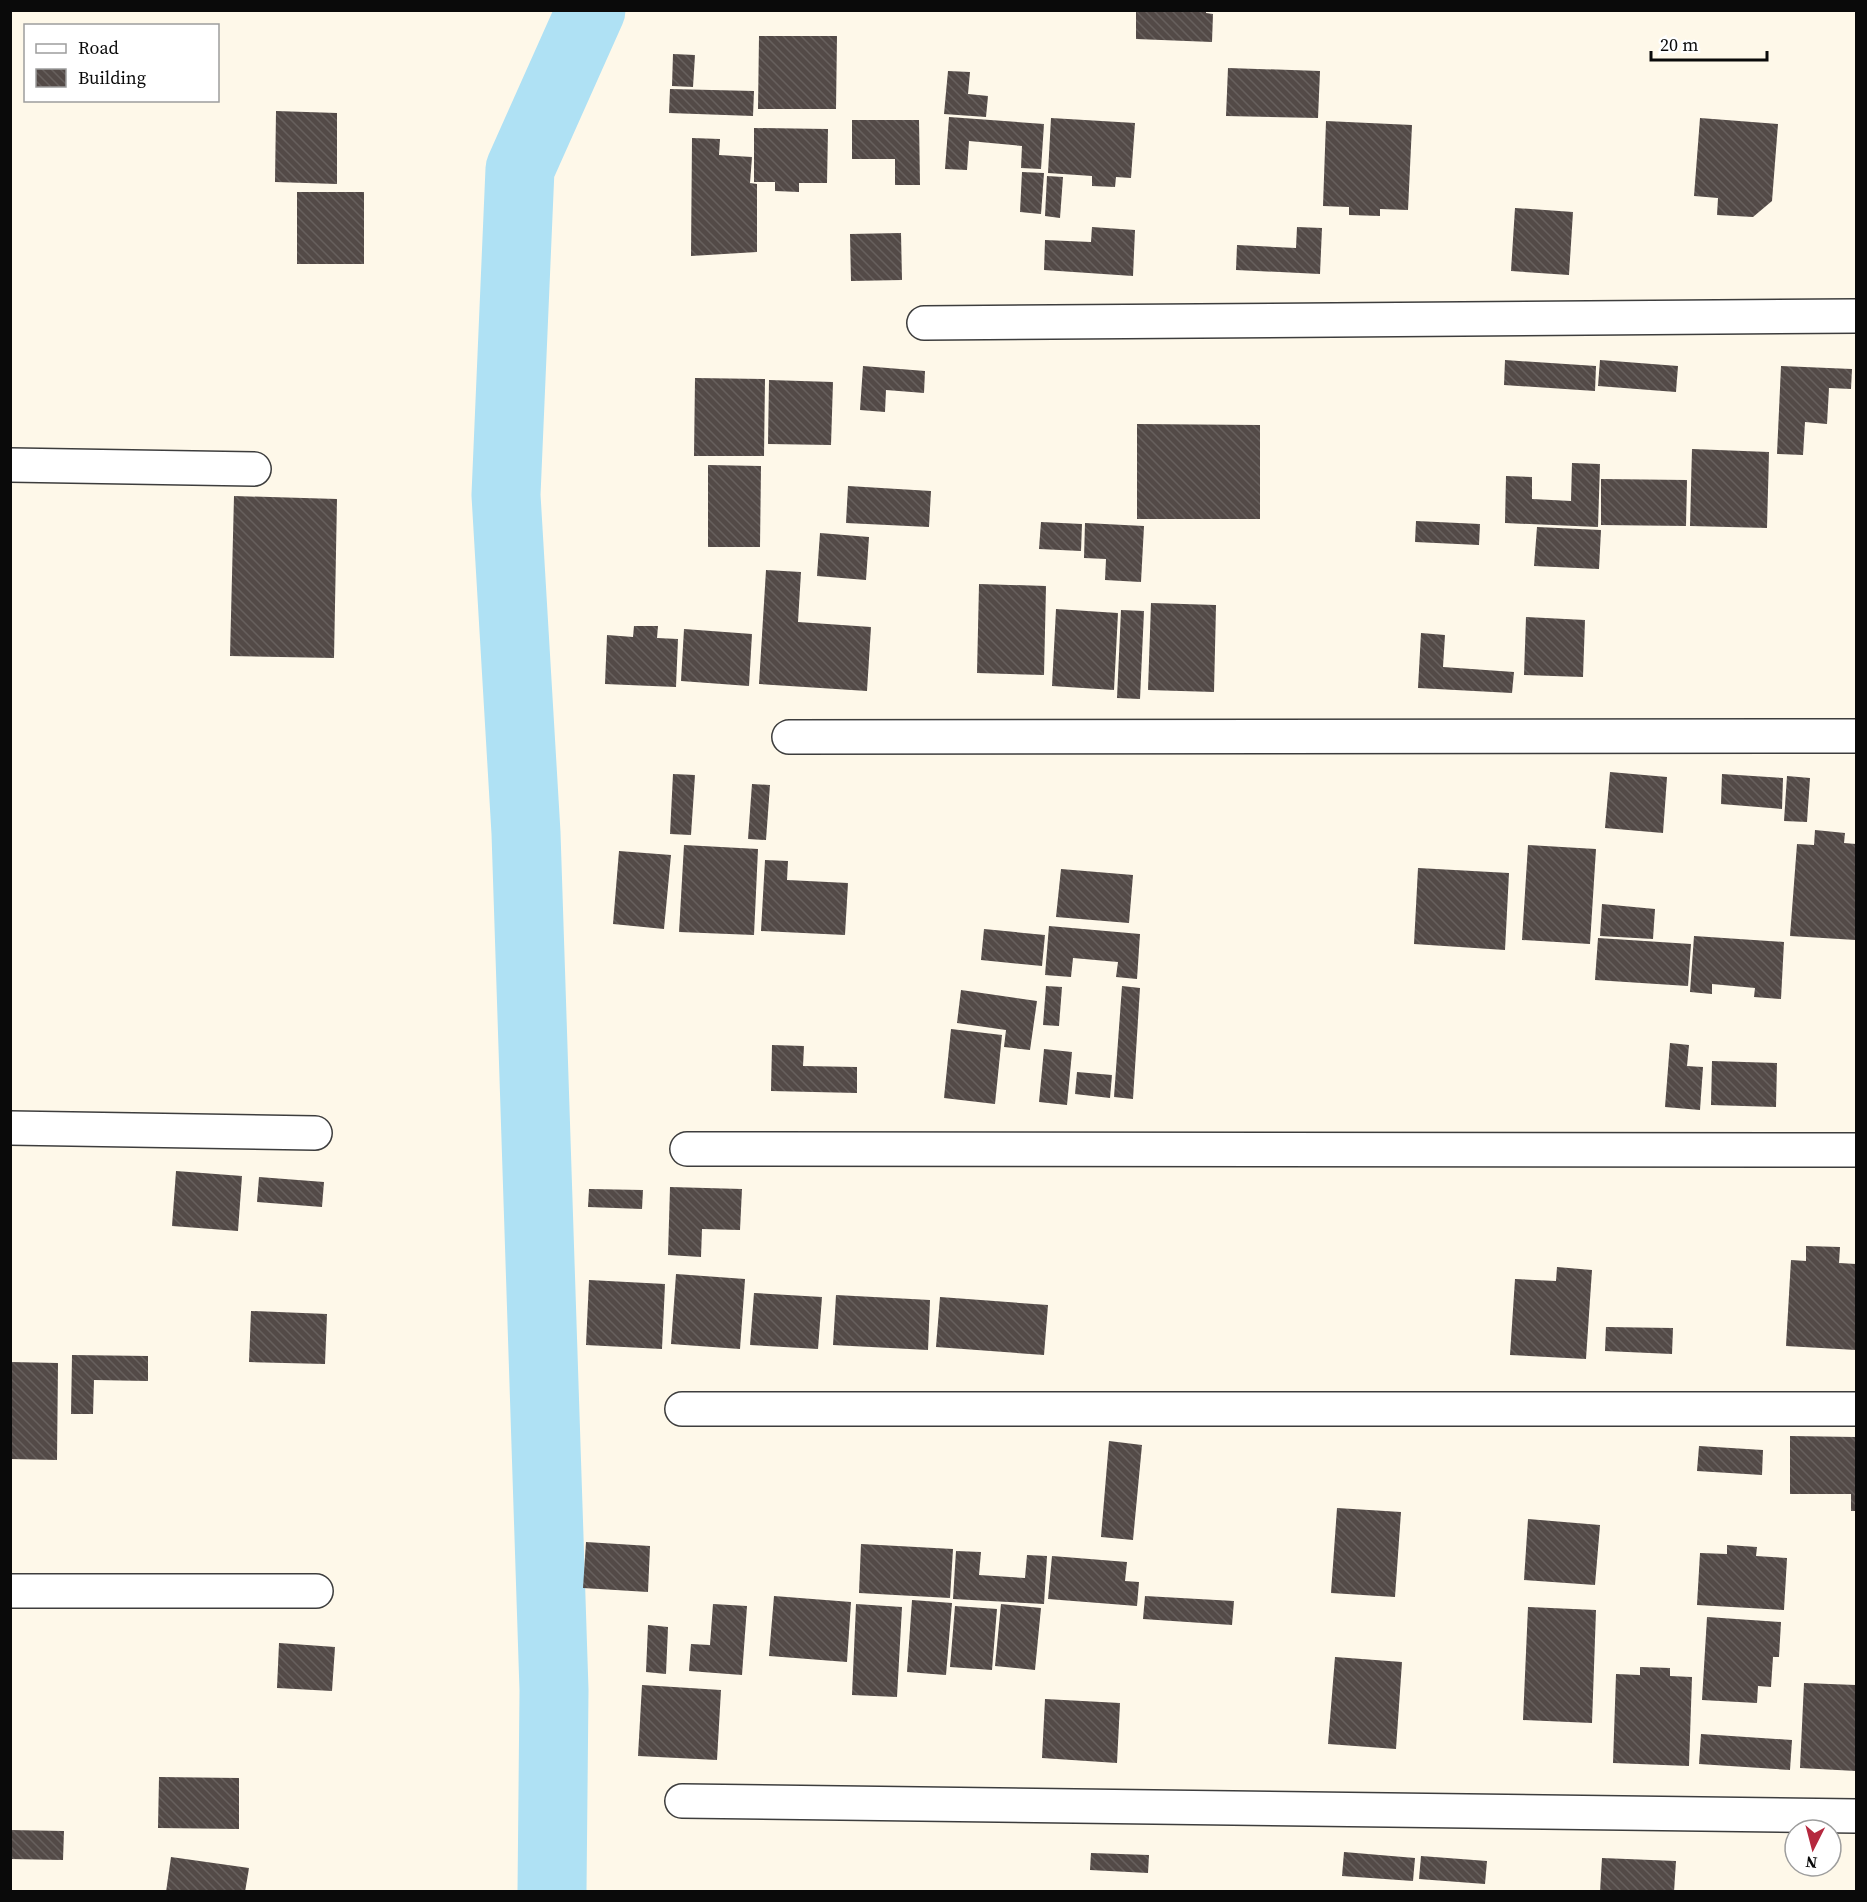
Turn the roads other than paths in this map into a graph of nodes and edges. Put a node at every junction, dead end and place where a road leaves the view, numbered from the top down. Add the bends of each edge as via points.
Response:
1 (1857, 316) edge
2 (924, 323) dead end
3 (10, 465) edge
4 (254, 470) dead end
5 (1857, 736) edge
6 (789, 737) dead end
7 (10, 1128) edge
8 (315, 1133) dead end
9 (687, 1149) dead end
10 (1857, 1150) edge
11 (682, 1409) dead end
12 (1857, 1409) edge
13 (10, 1591) edge
14 (316, 1591) dead end
15 (682, 1801) dead end
16 (1857, 1816) edge

1 - 2 street
3 - 4 street
5 - 6 street
7 - 8 street
9 - 10 street
11 - 12 street
13 - 14 street
15 - 16 street

